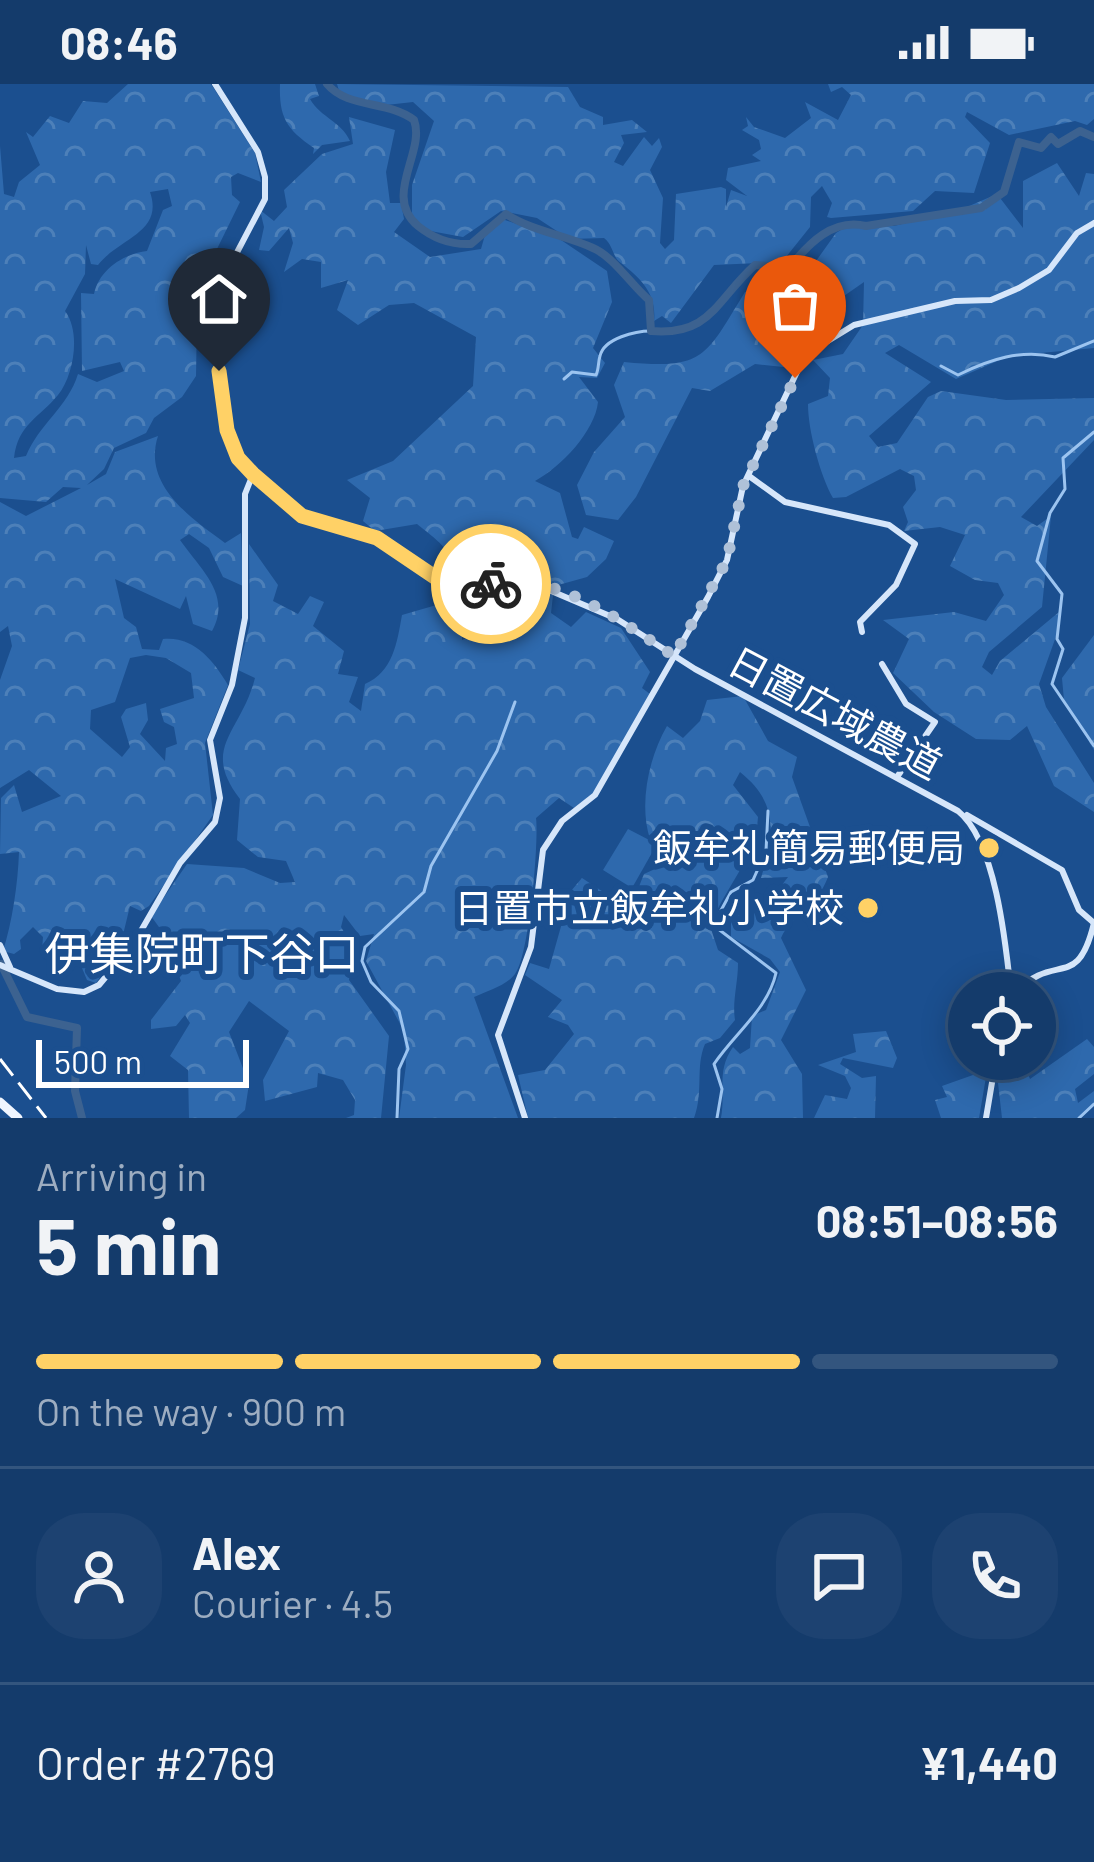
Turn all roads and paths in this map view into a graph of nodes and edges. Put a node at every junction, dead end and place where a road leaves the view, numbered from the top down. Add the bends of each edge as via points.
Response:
1 (215, 84) edge
2 (1094, 223) edge
3 (253, 474) junction
4 (748, 476) junction
5 (862, 632) dead end
6 (674, 656) junction
7 (882, 664) dead end
8 (896, 778) junction
9 (972, 820) junction
10 (1094, 923) edge
11 (0, 945) edge
12 (0, 965) edge
13 (10, 967) junction
14 (1010, 972) edge
15 (1051, 972) edge
16 (992, 1080) edge
17 (0, 1102) edge
18 (18, 1118) edge
19 (525, 1118) edge
20 (986, 1118) edge

1 - 3 street, 日置広域農道 via 265,177 265,199 222,280 215,314 224,418
2 - 4 street via 1048,271 1005,294 854,325 808,351
3 - 6 street, 日置広域農道 via 302,516 377,538 451,588 537,584 617,619
3 - 13 street via 244,494 245,618 210,740 220,798 215,822 99,985 57,989
4 - 5 street via 785,502 889,525 915,544 896,585 860,622
4 - 6 street via 727,560
6 - 8 street, 日置広域農道
6 - 19 street via 595,795 558,826 542,855 531,947 499,1029
7 - 8 street via 906,704 934,722
8 - 9 street, 日置広域農道
9 - 10 street, 日置広域農道 via 1062,870 1079,910
9 - 14 street, 日置広域農道
10 - 15 street via 1077,966
11 - 13 street
12 - 13 street
16 - 20 street
17 - 18 main road

